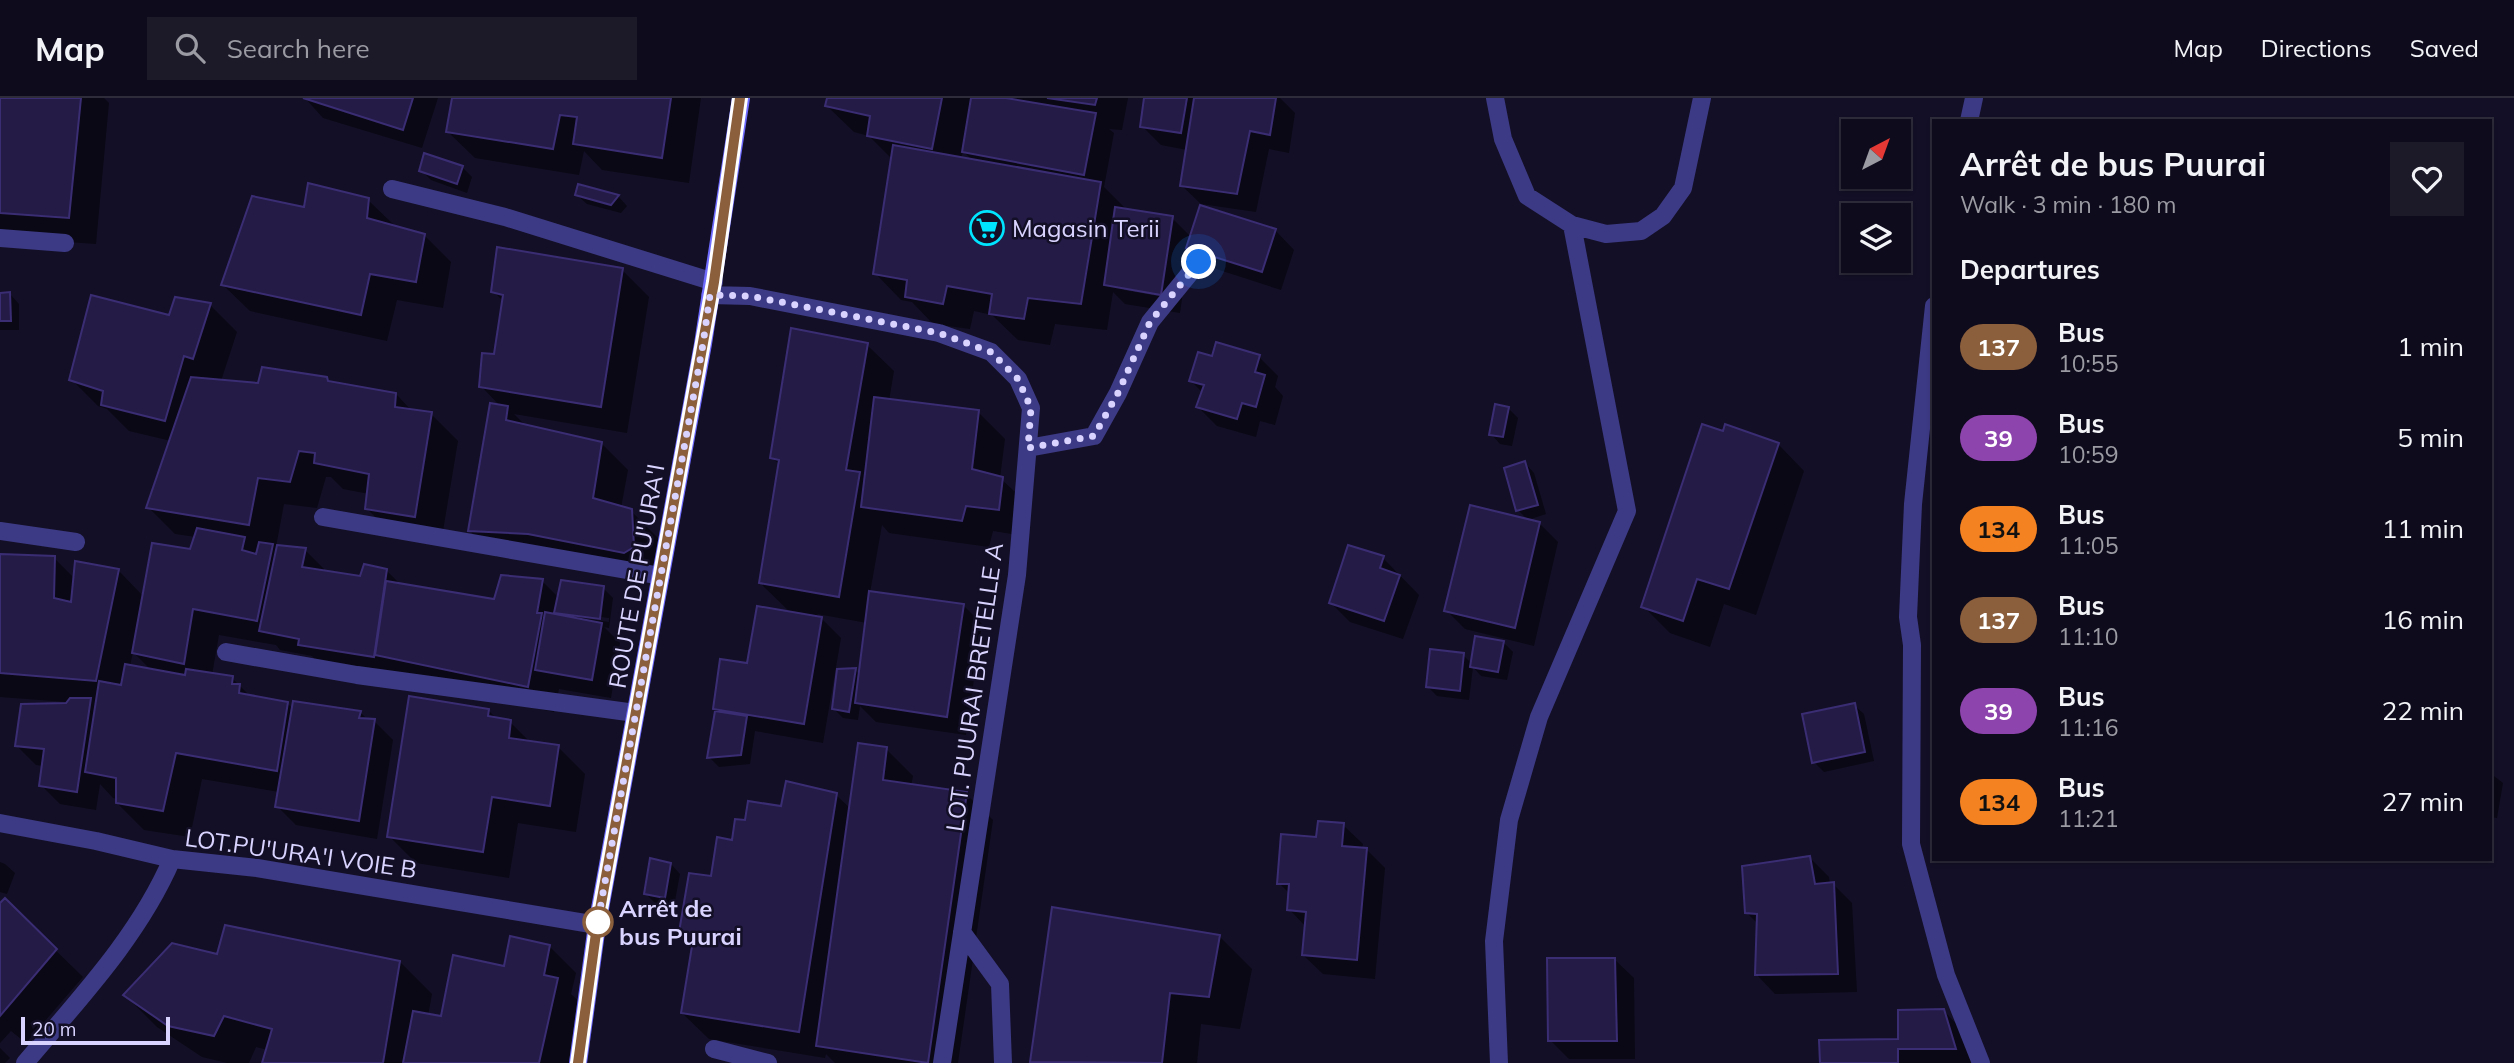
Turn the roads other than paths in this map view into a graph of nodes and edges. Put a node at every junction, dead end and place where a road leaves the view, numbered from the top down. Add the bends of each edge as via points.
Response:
1 (740, 98) edge
2 (1495, 98) edge
3 (1702, 98) edge
4 (1974, 98) edge
5 (1969, 119) edge
6 (392, 189) dead end
7 (1572, 225) junction
8 (0, 238) edge
9 (65, 243) dead end
10 (1199, 262) dead end
11 (712, 288) junction
12 (1932, 325) edge
13 (1028, 448) junction
14 (323, 517) dead end
15 (0, 531) edge
16 (76, 542) dead end
17 (661, 576) junction
18 (226, 652) dead end
19 (635, 713) junction
20 (0, 823) edge
21 (172, 859) junction
22 (597, 926) junction
23 (962, 932) junction
24 (714, 1049) dead end
25 (25, 1063) edge
26 (578, 1063) edge
27 (768, 1063) edge
28 (942, 1063) edge
29 (1003, 1063) edge
30 (1499, 1063) edge
31 (1981, 1063) edge

1 - 11 main road, ROUTE DE PU'URA'I
2 - 7 street via 1503,139 1527,196
3 - 7 street via 1683,188 1663,216 1640,231 1606,234
4 - 5 street
6 - 11 street, LOT. PUURAI BRETELLE A via 505,217
7 - 30 street via 1628,511 1539,717 1509,820 1494,941
8 - 9 street
10 - 13 street via 1150,322 1094,436
11 - 13 street, LOT. PUURAI BRETELLE A via 939,333 991,352 1018,379 1031,408
11 - 17 main road, ROUTE DE PU'URA'I
12 - 31 street via 1913,504 1908,617 1912,645 1911,844 1946,975
13 - 23 street, LOT. PUURAI BRETELLE A via 1017,575
14 - 17 street
15 - 16 street
17 - 19 main road, ROUTE DE PU'URA'I
18 - 19 street
19 - 22 main road, ROUTE DE PU'URA'I
20 - 21 street, LOT.PU'URA'I VOIE B
21 - 22 street, LOT.PU'URA'I VOIE B via 257,868
21 - 25 street via 158,892 113,958
22 - 26 main road, ROUTE DE PU'URA'I
23 - 28 street, LOT. PUURAI BRETELLE A
23 - 29 street via 1000,984
24 - 27 street

